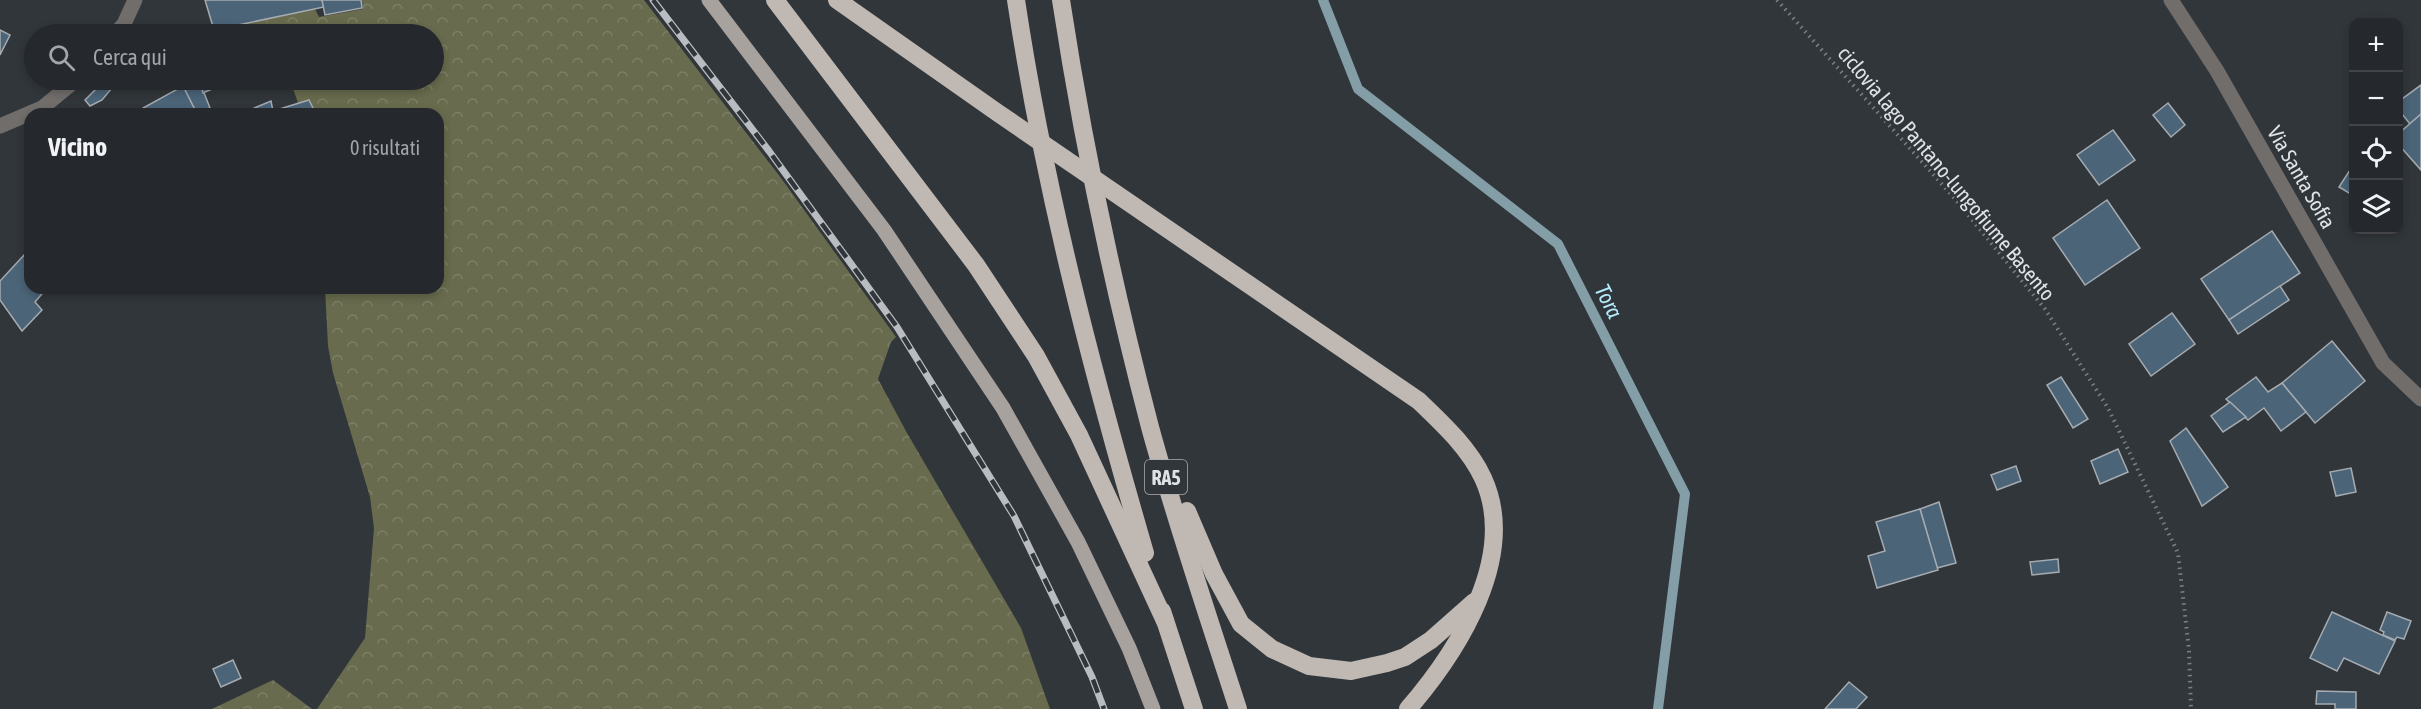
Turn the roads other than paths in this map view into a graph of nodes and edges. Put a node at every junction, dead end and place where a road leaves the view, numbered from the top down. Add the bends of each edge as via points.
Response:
1 (135, 0) edge
2 (709, 0) edge
3 (775, 0) edge
4 (837, 0) edge
5 (1016, 0) edge
6 (1060, 0) edge
7 (2171, 0) edge
8 (124, 24) edge
9 (64, 90) edge
10 (42, 108) edge
11 (24, 116) edge
12 (0, 126) edge
13 (2421, 399) edge
14 (1151, 428) junction
15 (1479, 596) junction
16 (1165, 621) junction
17 (1153, 709) edge
18 (1194, 709) edge
19 (1238, 709) edge
20 (1408, 709) edge

1 - 8 street
2 - 17 main road via 884,230 1003,408 1078,542 1129,648
3 - 16 highway via 976,265 1036,356 1079,435
4 - 15 highway via 1419,401 1454,435 1483,478 1494,517 1489,567
5 - 16 highway, RA5 via 1053,202 1110,435
6 - 14 highway, RA5 via 1106,242
7 - 13 street, Via Santa Sofia via 2217,71 2383,363
9 - 10 street
11 - 12 street
14 - 15 highway via 1214,574 1241,624 1272,648 1309,666 1351,671 1388,663 1431,640
14 - 19 highway, RA5
15 - 20 highway via 1459,642
16 - 18 highway, RA5

